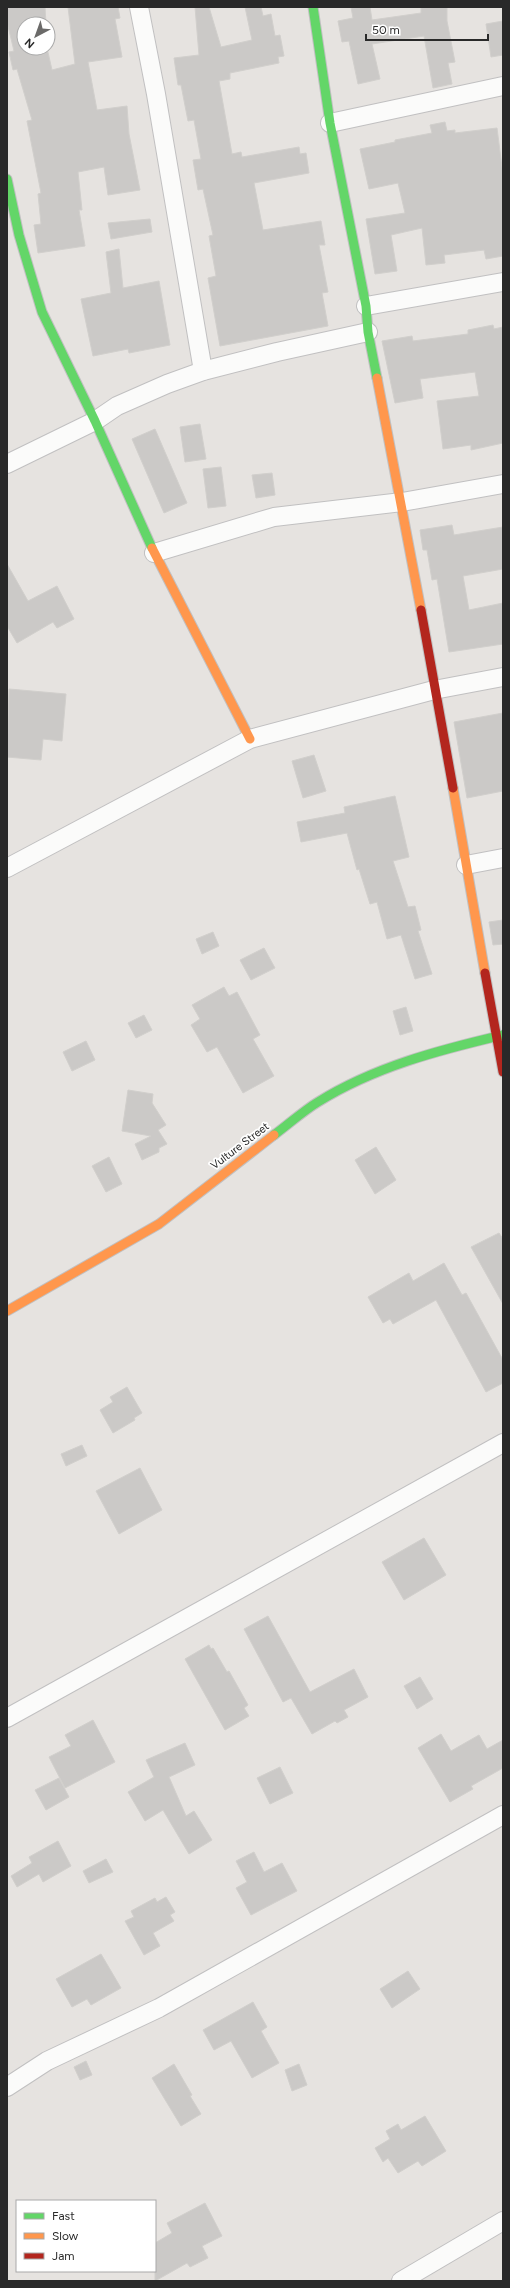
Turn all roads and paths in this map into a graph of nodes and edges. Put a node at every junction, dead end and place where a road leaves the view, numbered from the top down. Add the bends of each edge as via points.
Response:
1 (139, 7) edge
2 (313, 7) edge
3 (503, 86) edge
4 (330, 123) junction
5 (7, 179) edge
6 (503, 282) edge
7 (366, 306) junction
8 (368, 332) junction
9 (203, 371) junction
10 (95, 421) junction
11 (7, 464) edge
12 (503, 484) edge
13 (402, 502) junction
14 (154, 553) junction
15 (503, 677) edge
16 (434, 690) junction
17 (250, 739) junction
18 (503, 858) edge
19 (466, 865) junction
20 (7, 868) edge
21 (500, 1035) edge
22 (503, 1072) edge
23 (7, 1311) edge
24 (503, 1443) edge
25 (7, 1718) edge
26 (503, 1814) edge
27 (7, 2087) edge
28 (503, 2221) edge
29 (401, 2281) edge

1 - 9 street
2 - 4 street
3 - 4 street
4 - 7 street
5 - 10 street via 19,235 42,312
6 - 7 street
7 - 8 street
8 - 9 street
8 - 13 street
9 - 10 street via 117,406
10 - 11 street
10 - 14 street
12 - 13 street
13 - 14 street via 274,517
13 - 16 street
14 - 17 street
15 - 16 street
16 - 17 street
16 - 19 street
17 - 20 street
18 - 19 street
19 - 21 street
21 - 22 street
21 - 23 street, Vulture Street via 404,1062 356,1081 323,1099 159,1224
24 - 25 street
26 - 27 street via 159,2008 46,2061
28 - 29 street

